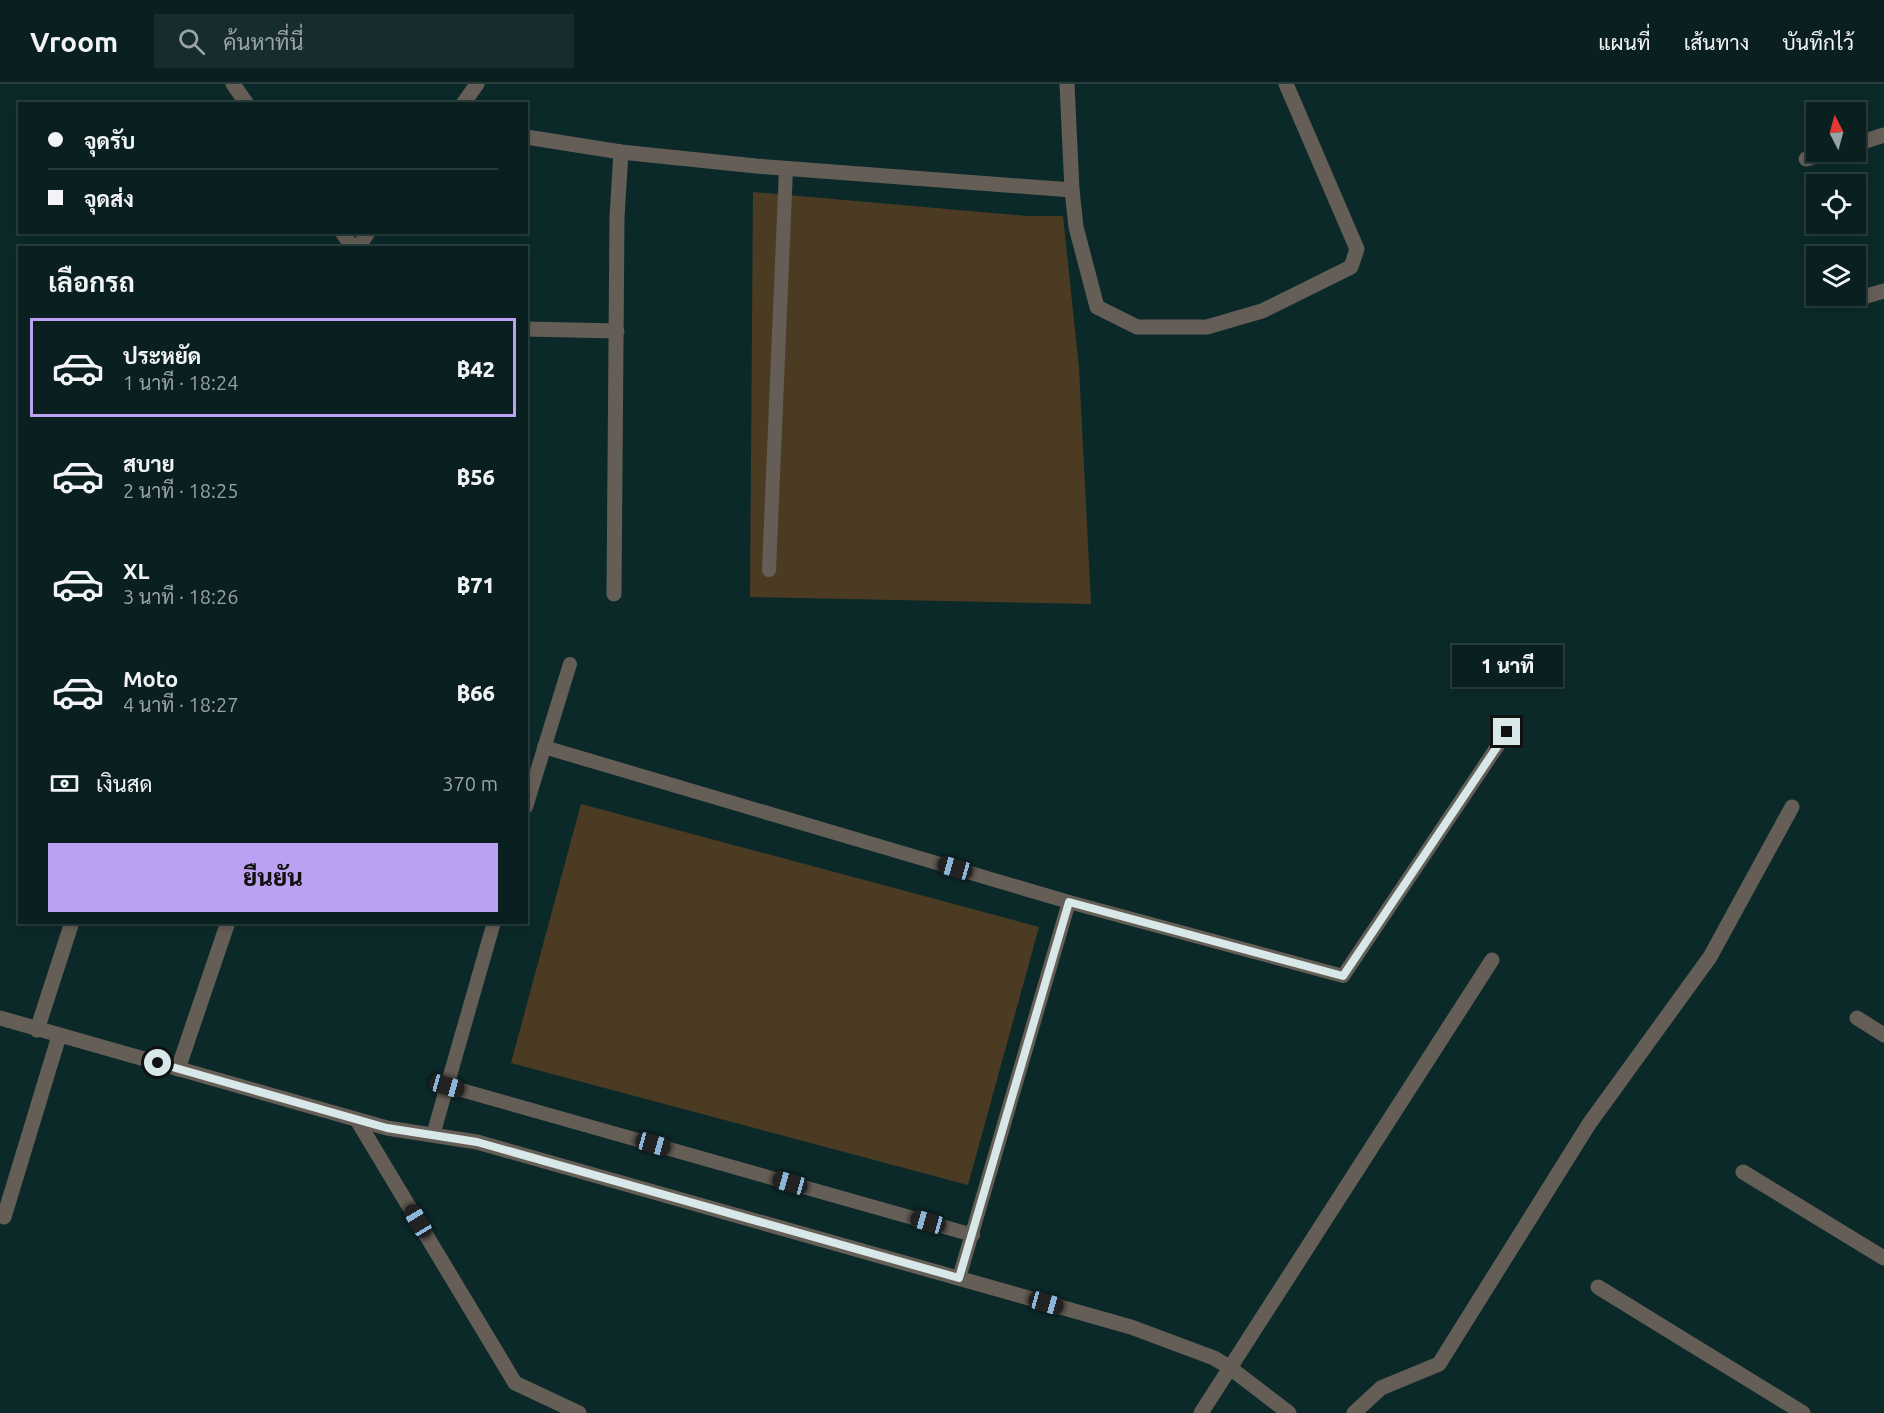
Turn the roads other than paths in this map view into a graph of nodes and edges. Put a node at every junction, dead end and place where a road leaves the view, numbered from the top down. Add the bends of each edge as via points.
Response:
1 (233, 84) edge
2 (477, 84) edge
3 (1066, 84) edge
4 (1286, 84) edge
5 (246, 102) edge
6 (464, 102) edge
7 (1884, 135) edge
8 (528, 137) edge
9 (1866, 141) edge
10 (621, 152) junction
11 (786, 169) junction
12 (1072, 190) junction
13 (1884, 291) edge
14 (1866, 296) edge
15 (528, 329) edge
16 (617, 331) junction
17 (769, 570) dead end
18 (614, 594) dead end
19 (570, 664) dead end
20 (1507, 732) dead end
21 (544, 747) junction
22 (528, 800) edge
23 (1792, 807) dead end
24 (1069, 902) junction
25 (71, 924) edge
26 (227, 924) edge
27 (493, 924) edge
28 (1492, 960) dead end
29 (0, 1018) edge
30 (1857, 1018) dead end
31 (37, 1030) junction
32 (1884, 1035) edge
33 (59, 1036) junction
34 (178, 1069) junction
35 (447, 1086) junction
36 (357, 1120) junction
37 (433, 1135) junction
38 (1743, 1172) dead end
39 (4, 1217) dead end
40 (973, 1235) junction
41 (1884, 1258) edge
42 (959, 1278) junction
43 (1598, 1287) dead end
44 (1229, 1367) junction
45 (579, 1413) edge
46 (1202, 1413) edge
47 (1289, 1413) edge
48 (1354, 1413) edge
49 (1803, 1413) edge

1 - 5 street
2 - 6 street
3 - 12 street
4 - 12 street via 1357,249 1351,267 1333,278 1262,311 1207,327 1137,327 1097,307 1076,227
7 - 9 street
8 - 10 street
10 - 11 street
10 - 16 street
11 - 12 street
11 - 17 lane
13 - 14 street
15 - 16 street
16 - 18 street
19 - 21 lane
20 - 24 lane via 1343,976
21 - 22 lane
21 - 24 lane
23 - 48 street via 1710,957 1589,1124 1439,1364 1381,1388
24 - 40 lane
25 - 31 street
26 - 34 street
27 - 35 lane
28 - 44 street
29 - 31 street
30 - 32 street
31 - 33 street
33 - 34 street
33 - 39 street
34 - 36 street
35 - 37 lane
35 - 40 lane
36 - 37 street
36 - 45 street via 514,1383
37 - 42 street via 477,1142
38 - 41 street
40 - 42 lane
42 - 44 street via 1131,1327
43 - 49 street
44 - 46 street
44 - 47 street

